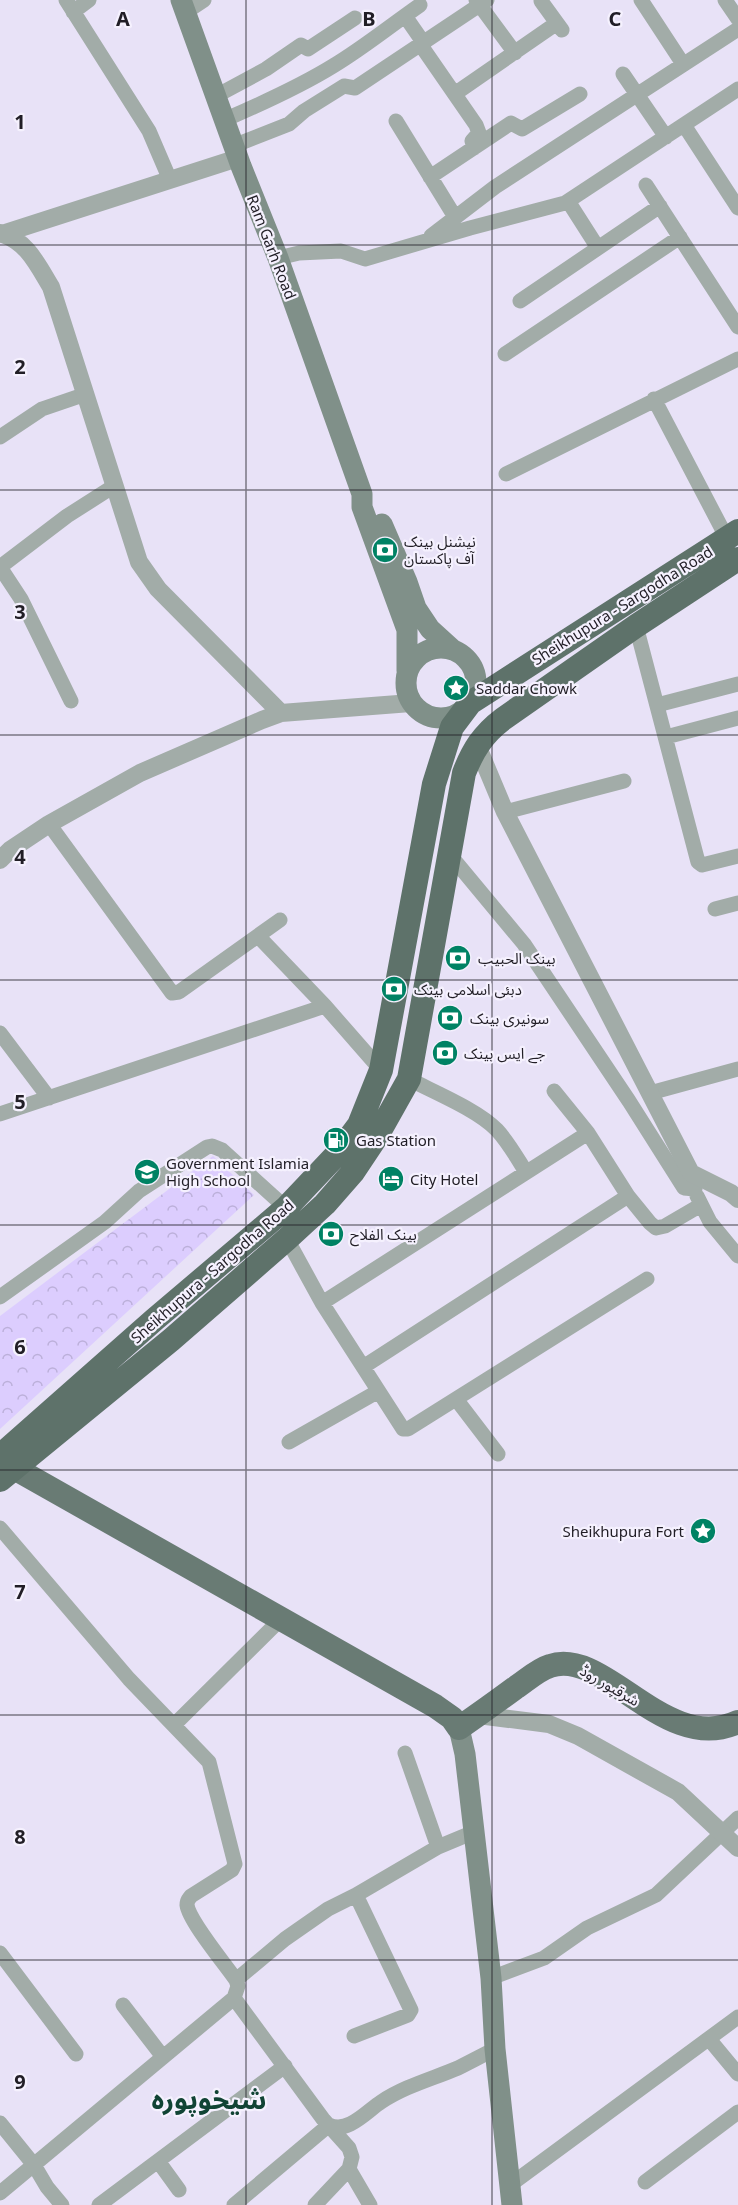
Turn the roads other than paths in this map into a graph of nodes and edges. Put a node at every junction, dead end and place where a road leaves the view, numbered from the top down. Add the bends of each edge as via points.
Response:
1 (89, 0) edge
2 (204, 0) edge
3 (640, 0) edge
4 (725, 0) edge
5 (541, 1) edge
6 (481, 2) edge
7 (420, 5) dead end
8 (69, 6) edge
9 (184, 6) edge
10 (405, 16) junction
11 (355, 18) dead end
12 (738, 19) edge
13 (738, 29) edge
14 (422, 43) junction
15 (514, 53) junction
16 (683, 64) junction
17 (623, 74) dead end
18 (738, 89) edge
19 (456, 93) junction
20 (580, 94) dead end
21 (637, 94) junction
22 (216, 96) junction
23 (224, 120) junction
24 (396, 121) dead end
25 (684, 125) junction
26 (666, 137) junction
27 (474, 148) junction
28 (236, 152) junction
29 (430, 177) junction
30 (170, 180) junction
31 (646, 186) dead end
32 (568, 201) junction
33 (660, 206) junction
34 (738, 208) edge
35 (455, 217) junction
36 (1, 234) edge
37 (680, 237) junction
38 (424, 242) junction
39 (598, 248) junction
40 (278, 258) junction
41 (520, 301) dead end
42 (738, 327) edge
43 (504, 354) dead end
44 (738, 359) edge
45 (86, 394) junction
46 (654, 399) junction
47 (0, 437) edge
48 (506, 474) dead end
49 (114, 486) junction
50 (362, 494) junction
51 (732, 535) edge
52 (738, 559) edge
53 (0, 567) edge
54 (636, 626) junction
55 (452, 649) junction
56 (407, 671) junction
57 (738, 684) edge
58 (70, 702) dead end
59 (411, 703) junction
60 (470, 703) junction
61 (657, 705) junction
62 (281, 713) junction
63 (738, 718) edge
64 (666, 737) junction
65 (448, 742) junction
66 (474, 750) junction
67 (437, 775) junction
68 (624, 781) dead end
69 (460, 797) junction
70 (505, 812) junction
71 (49, 824) junction
72 (450, 855) junction
73 (738, 856) edge
74 (0, 860) edge
75 (738, 903) edge
76 (715, 909) dead end
77 (280, 920) dead end
78 (258, 936) junction
79 (325, 1006) junction
80 (0, 1033) edge
81 (738, 1069) edge
82 (381, 1070) junction
83 (409, 1078) junction
84 (554, 1091) dead end
85 (650, 1093) junction
86 (49, 1098) junction
87 (0, 1114) edge
88 (588, 1133) junction
89 (526, 1172) junction
90 (693, 1181) junction
91 (628, 1196) junction
92 (738, 1199) edge
93 (701, 1204) junction
94 (286, 1208) junction
95 (287, 1239) junction
96 (738, 1256) edge
97 (647, 1279) dead end
98 (0, 1297) edge
99 (322, 1303) junction
100 (154, 1320) junction
101 (171, 1340) junction
102 (363, 1367) junction
103 (377, 1392) junction
104 (456, 1399) junction
105 (290, 1442) dead end
106 (498, 1454) dead end
107 (5, 1468) edge
108 (0, 1528) edge
109 (281, 1619) junction
110 (469, 1721) junction
111 (738, 1722) edge
112 (174, 1725) junction
113 (405, 1753) dead end
114 (738, 1818) edge
115 (474, 1832) junction
116 (723, 1833) junction
117 (438, 1847) junction
118 (738, 1848) edge
119 (356, 1896) junction
120 (0, 1953) edge
121 (491, 1978) junction
122 (236, 1980) junction
123 (234, 1998) junction
124 (123, 2005) dead end
125 (738, 2017) edge
126 (354, 2036) dead end
127 (709, 2039) junction
128 (495, 2049) junction
129 (76, 2054) dead end
130 (163, 2057) junction
131 (285, 2066) junction
132 (738, 2074) edge
133 (738, 2112) edge
134 (0, 2123) edge
135 (329, 2125) junction
136 (158, 2161) junction
137 (34, 2164) junction
138 (349, 2169) junction
139 (645, 2182) dead end
140 (179, 2190) dead end
141 (0, 2193) edge
142 (511, 2195) edge
143 (62, 2205) edge
144 (99, 2205) edge
145 (234, 2205) edge
146 (315, 2205) edge
147 (370, 2205) edge

1 - 8 street
2 - 9 street
3 - 16 street
4 - 12 street
5 - 15 street via 560,28
6 - 14 street
6 - 15 street
7 - 10 street
8 - 30 street via 149,131
9 - 22 main road, Ram Garh Road
10 - 14 street
10 - 23 street via 332,67
11 - 22 street via 308,49 301,45
13 - 16 street
14 - 19 street
14 - 28 street via 355,88 344,86 289,124
15 - 19 street
16 - 21 street
17 - 21 street
18 - 25 street
19 - 27 street via 479,131 472,141
20 - 27 street via 522,129 511,123
21 - 26 street
21 - 35 street
22 - 23 main road, Ram Garh Road
23 - 28 main road, Ram Garh Road
24 - 29 street
25 - 26 street
25 - 34 street
26 - 32 street
27 - 29 street
28 - 30 street
28 - 40 main road, Ram Garh Road
29 - 35 street
30 - 36 street
31 - 33 street
32 - 38 street
32 - 39 street
33 - 37 street
33 - 39 street
35 - 38 street
36 - 45 street via 21,242 51,287
37 - 42 street
37 - 43 street
38 - 40 street via 365,259 341,251
39 - 41 street
40 - 50 main road, Ram Garh Road
44 - 46 street
45 - 47 street via 42,409
45 - 49 street
46 - 48 street
46 - 51 street via 721,527
49 - 53 street
49 - 62 street via 139,562 158,589
50 - 55 main road, Ram Garh Road via 372,503 416,608 430,629
50 - 56 main road, Ram Garh Road via 362,507 407,630
51 - 60 highway, Sheikhupura - Sargodha Road
52 - 54 highway, Sheikhupura - Sargodha Road
53 - 58 street via 21,599
54 - 61 street
54 - 66 highway, Sheikhupura - Sargodha Road via 502,718
55 - 56 main road via 430,649 420,654
55 - 60 main road via 462,654 475,671 475,693
56 - 59 main road via 406,693
57 - 61 street
59 - 60 main road via 429,717 441,718 452,717
59 - 62 street
60 - 65 highway, Sheikhupura - Sargodha Road via 452,727
61 - 64 street
62 - 71 street via 140,772
63 - 64 street
64 - 73 street via 698,862 702,865
65 - 66 highway via 457,757 463,759
65 - 67 highway, Sheikhupura - Sargodha Road
66 - 69 highway, Sheikhupura - Sargodha Road via 464,773
66 - 70 street
67 - 69 highway via 443,773 452,779
67 - 82 highway, Sheikhupura - Sargodha Road
68 - 70 street
69 - 72 highway, Sheikhupura - Sargodha Road
70 - 85 street
71 - 74 street
71 - 78 street via 172,993 179,992
72 - 83 highway, Sheikhupura - Sargodha Road
72 - 90 street via 524,944 684,1188
75 - 76 street
77 - 78 street
78 - 79 street
79 - 82 street
79 - 86 street
80 - 86 street
81 - 85 street
82 - 94 highway, Sheikhupura - Sargodha Road via 359,1125 338,1154
83 - 89 street via 495,1128
83 - 95 highway, Sheikhupura - Sargodha Road via 353,1172
84 - 88 street
85 - 90 street
86 - 87 street
88 - 89 street
88 - 91 street
89 - 99 street
90 - 92 street
90 - 93 street
91 - 93 street via 656,1228
91 - 102 street
93 - 96 street via 710,1222
94 - 98 street via 222,1150 207,1147 139,1191 105,1222
94 - 100 highway, Sheikhupura - Sargodha Road
95 - 99 street
95 - 101 highway, Sheikhupura - Sargodha Road
97 - 104 street
99 - 102 street
100 - 101 highway
100 - 107 highway, Sheikhupura - Sargodha Road
101 - 107 highway, Sheikhupura - Sargodha Road
102 - 103 street
103 - 104 street via 403,1429
103 - 105 street
104 - 106 street
107 - 109 main road
108 - 112 street via 129,1679
109 - 110 main road via 452,1718
109 - 112 street
110 - 111 main road, شرقپور روڈ via 548,1666 569,1664 591,1671 667,1719 711,1729
110 - 115 main road via 465,1754
110 - 116 street via 549,1724 578,1736 678,1792
112 - 122 street via 209,1762 235,1863 232,1870 191,1896 188,1905 201,1931
113 - 117 street
114 - 116 street
115 - 117 street
115 - 121 main road
116 - 118 street
116 - 121 street via 656,1895 587,1928 544,1958
117 - 119 street
119 - 122 street via 328,1909 285,1939
119 - 126 street via 411,2010 408,2015
120 - 129 street
121 - 128 main road
122 - 123 street
123 - 130 street
123 - 131 street
124 - 130 street
125 - 127 street
127 - 132 street
127 - 142 street
128 - 135 street via 418,2082 347,2125
128 - 142 main road
130 - 137 street
131 - 135 street
131 - 136 street
133 - 139 street
134 - 137 street
135 - 138 street via 352,2153
135 - 145 street
136 - 140 street
136 - 144 street
137 - 141 street
137 - 143 street
138 - 146 street
138 - 147 street

